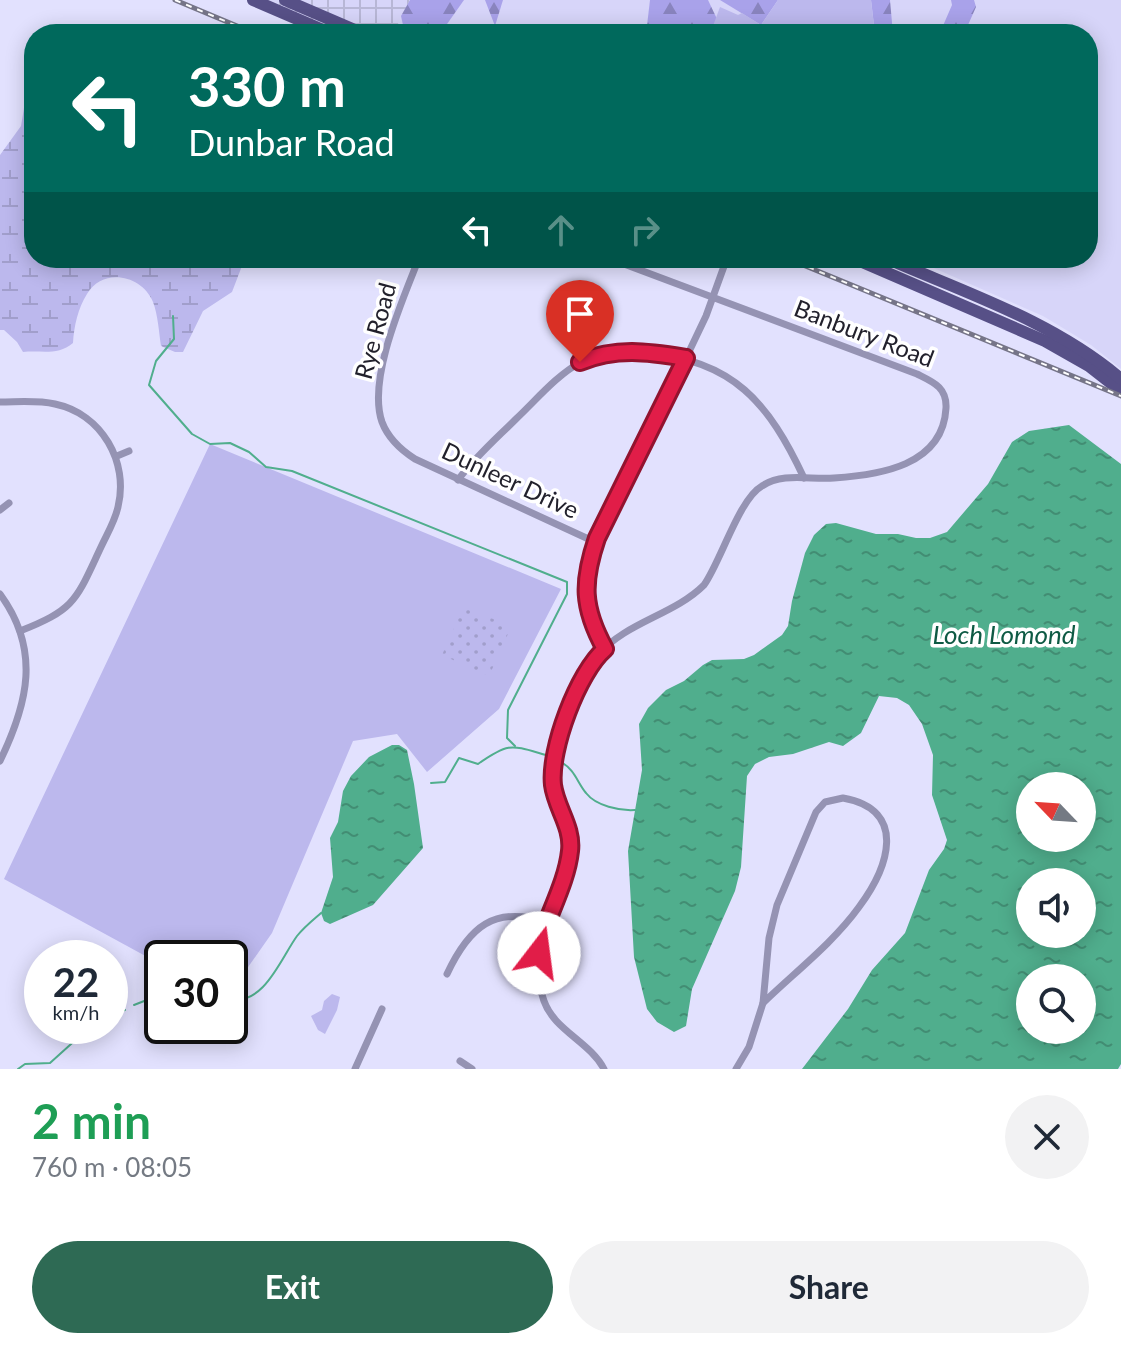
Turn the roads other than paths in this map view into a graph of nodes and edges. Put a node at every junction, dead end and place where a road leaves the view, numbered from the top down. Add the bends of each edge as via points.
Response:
1 (253, 0) edge
2 (285, 0) edge
3 (309, 24) edge
4 (341, 24) edge
5 (415, 268) edge
6 (635, 268) edge
7 (723, 268) edge
8 (876, 268) edge
9 (909, 268) edge
10 (712, 297) junction
11 (686, 358) junction
12 (1121, 379) edge
13 (1121, 391) edge
14 (0, 402) edge
15 (129, 451) dead end
16 (408, 455) joint
17 (117, 456) junction
18 (804, 478) junction
19 (458, 480) junction
20 (9, 503) dead end
21 (0, 510) edge
22 (595, 542) junction
23 (0, 594) edge
24 (20, 631) junction
25 (605, 649) junction
26 (0, 761) edge
27 (547, 922) junction
28 (447, 974) dead end
29 (763, 1003) junction
30 (382, 1009) dead end
31 (460, 1061) dead end
32 (355, 1069) edge
33 (472, 1069) edge
34 (604, 1069) edge
35 (736, 1069) edge

1 - 3 main road
2 - 4 main road
5 - 16 street, Rye Road via 379,390 382,423
6 - 10 street, Banbury Road
7 - 10 street
8 - 13 main road via 1045,341
9 - 12 main road via 1055,333
10 - 11 street
10 - 18 street, Banbury Road via 904,368 943,391 942,424 917,460 865,474
11 - 18 street via 714,368 750,394 783,437
11 - 19 street via 624,351 580,362
11 - 22 street
14 - 17 street via 64,406 97,428
15 - 17 street
16 - 19 street, Dunleer Drive
17 - 24 street via 119,505 81,590 58,614
18 - 25 street, Banbury Road via 772,480 754,491 693,597
19 - 22 street, Dunleer Drive
20 - 21 street
22 - 25 street via 585,600
23 - 24 street
24 - 26 street via 25,697
25 - 27 street, Banbury Road via 576,694 555,754 553,784 570,852
27 - 28 street via 516,915 488,922 463,943
27 - 34 street, Banbury Road via 538,967 544,1000
29 - 29 street via 777,905 816,812 832,799 866,804 886,829 888,846 874,881 845,924
29 - 35 street
30 - 32 street
31 - 33 street

